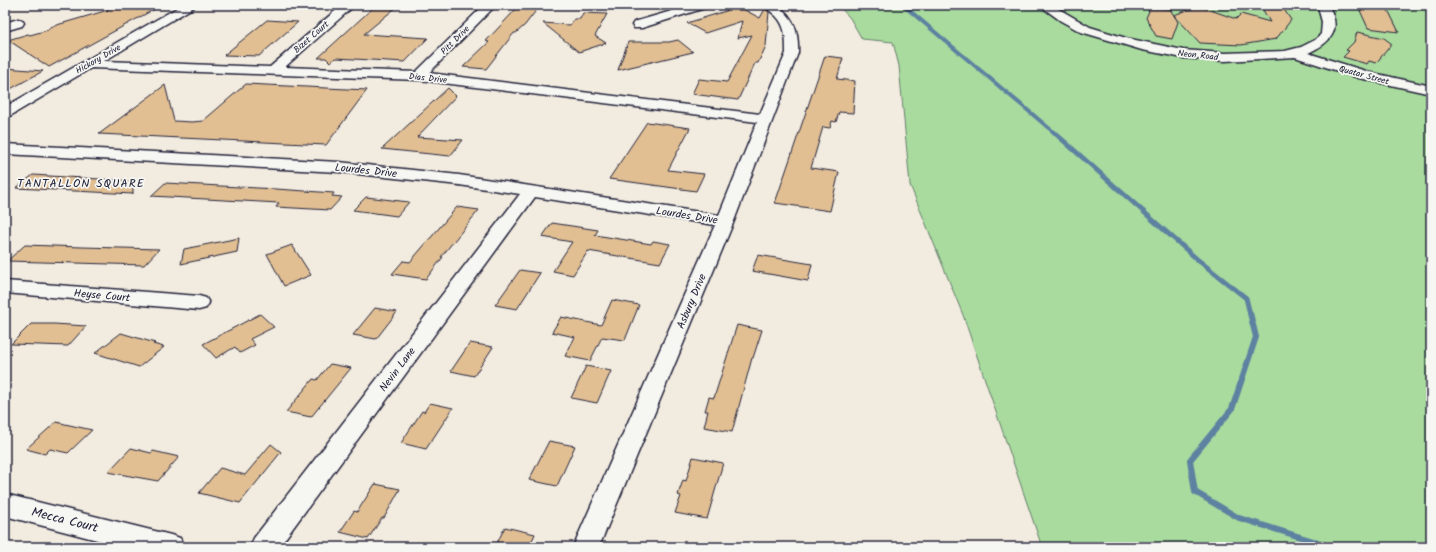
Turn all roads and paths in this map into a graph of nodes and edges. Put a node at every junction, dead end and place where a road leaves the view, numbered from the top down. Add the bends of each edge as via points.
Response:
1 (190, 5) edge
2 (349, 5) edge
3 (490, 5) edge
4 (704, 5) edge
5 (769, 5) edge
6 (1047, 6) edge
7 (1062, 6) edge
8 (1324, 7) dead end
9 (18, 23) dead end
10 (638, 25) dead end
11 (5, 27) edge
12 (1298, 54) junction
13 (89, 64) junction
14 (274, 70) junction
15 (419, 76) junction
16 (1431, 90) edge
17 (5, 113) edge
18 (765, 120) junction
19 (5, 149) edge
20 (531, 191) junction
21 (725, 221) junction
22 (5, 287) edge
23 (199, 303) dead end
24 (5, 505) edge
25 (171, 547) edge
26 (263, 547) edge
27 (586, 547) edge

1 - 13 street, Hickory Drive
2 - 14 street, Bizet Court
3 - 15 street, Pitt Drive
4 - 10 street
5 - 18 street, Asbury Drive via 782,15 790,26 794,38 792,53
6 - 7 street
6 - 12 street, Neon Road via 1068,22 1144,47 1211,57 1247,58
8 - 12 street, Neon Road via 1328,31 1322,41
9 - 11 street
12 - 16 street, Quatar Street via 1382,81
13 - 14 street, Dias Drive
13 - 17 street, Hickory Drive
14 - 15 street, Dias Drive
15 - 18 street, Dias Drive
18 - 21 street, Asbury Drive
19 - 20 street, Lourdes Drive via 339,167
20 - 21 street, Lourdes Drive
20 - 26 street, Nevin Lane
21 - 27 street, Asbury Drive
22 - 23 street, Heyse Court
24 - 25 street, Mecca Court

